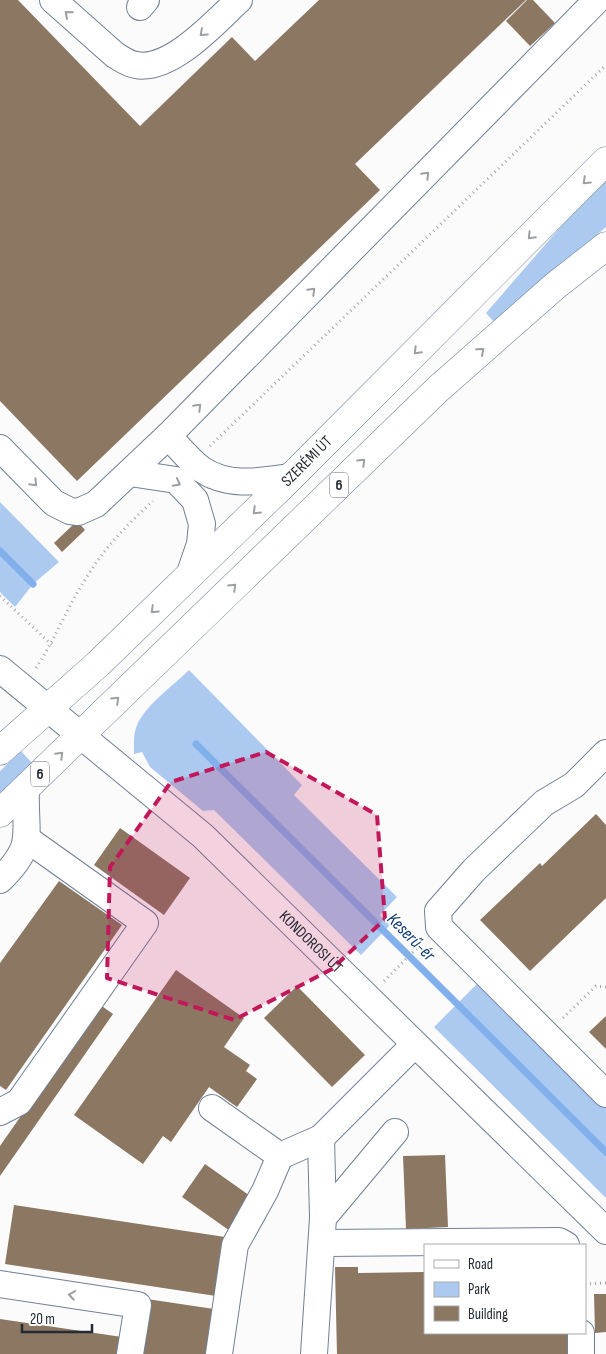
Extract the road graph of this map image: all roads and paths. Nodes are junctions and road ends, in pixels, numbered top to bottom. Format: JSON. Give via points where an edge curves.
{"nodes":[{"id":1,"x":53,"y":0,"type":"edge"},
{"id":2,"x":239,"y":0,"type":"edge"},
{"id":3,"x":597,"y":0,"type":"edge"},
{"id":4,"x":606,"y":65,"type":"edge"},
{"id":5,"x":606,"y":161,"type":"edge"},
{"id":6,"x":606,"y":246,"type":"edge"},
{"id":7,"x":168,"y":436,"type":"junction"},
{"id":8,"x":0,"y":448,"type":"edge"},
{"id":9,"x":185,"y":471,"type":"junction"},
{"id":10,"x":130,"y":473,"type":"junction"},
{"id":11,"x":291,"y":477,"type":"junction"},
{"id":12,"x":189,"y":576,"type":"junction"},
{"id":13,"x":0,"y":596,"type":"edge"},
{"id":14,"x":52,"y":645,"type":"junction"},
{"id":15,"x":0,"y":669,"type":"edge"},
{"id":16,"x":33,"y":672,"type":"dead end"},
{"id":17,"x":48,"y":708,"type":"junction"},
{"id":18,"x":81,"y":734,"type":"junction"},
{"id":19,"x":0,"y":751,"type":"edge"},
{"id":20,"x":606,"y":753,"type":"edge"},
{"id":21,"x":574,"y":786,"type":"junction"},
{"id":22,"x":26,"y":788,"type":"junction"},
{"id":23,"x":0,"y":813,"type":"edge"},
{"id":24,"x":28,"y":839,"type":"junction"},
{"id":25,"x":523,"y":848,"type":"dead end"},
{"id":26,"x":0,"y":880,"type":"edge"},
{"id":27,"x":439,"y":927,"type":"junction"},
{"id":28,"x":386,"y":979,"type":"dead end"},
{"id":29,"x":606,"y":987,"type":"edge"},
{"id":30,"x":546,"y":1034,"type":"junction"},
{"id":31,"x":414,"y":1045,"type":"junction"},
{"id":32,"x":606,"y":1094,"type":"edge"},
{"id":33,"x":212,"y":1108,"type":"dead end"},
{"id":34,"x":0,"y":1112,"type":"edge"},
{"id":35,"x":395,"y":1132,"type":"dead end"},
{"id":36,"x":321,"y":1138,"type":"junction"},
{"id":37,"x":280,"y":1156,"type":"junction"},
{"id":38,"x":322,"y":1230,"type":"junction"},
{"id":39,"x":606,"y":1231,"type":"edge"},
{"id":40,"x":564,"y":1244,"type":"edge"},
{"id":41,"x":606,"y":1283,"type":"edge"},
{"id":42,"x":0,"y":1284,"type":"edge"},
{"id":43,"x":586,"y":1284,"type":"edge"},
{"id":44,"x":581,"y":1334,"type":"edge"},
{"id":45,"x":130,"y":1354,"type":"edge"},
{"id":46,"x":219,"y":1354,"type":"edge"},
{"id":47,"x":314,"y":1354,"type":"edge"},
{"id":48,"x":581,"y":1354,"type":"edge"}],
"edges":[{"from":2,"to":1,"type":"street","one_way":true,"via":[[183,49],[144,66],[126,62],[115,55]]},
{"from":7,"to":3,"type":"street","one_way":true},
{"from":4,"to":9,"type":"path"},
{"from":5,"to":11,"type":"main road","name":"SZERÉMI ÚT","one_way":true},
{"from":18,"to":6,"type":"main road","number":"6","one_way":true,"via":[[438,389],[555,286]]},
{"from":7,"to":9,"type":"street"},
{"from":7,"to":10,"type":"street"},
{"from":8,"to":10,"type":"street","one_way":true,"via":[[54,503],[70,511],[86,510],[96,504]]},
{"from":9,"to":10,"type":"street"},
{"from":9,"to":11,"type":"street","via":[[202,470],[224,479],[247,483]]},
{"from":9,"to":12,"type":"street","one_way":true,"via":[[202,524],[200,544]]},
{"from":9,"to":14,"type":"path","via":[[118,534],[87,576]]},
{"from":11,"to":12,"type":"main road","name":"SZERÉMI ÚT","one_way":true},
{"from":12,"to":17,"type":"main road","name":"SZERÉMI ÚT","one_way":true},
{"from":13,"to":14,"type":"path"},
{"from":14,"to":16,"type":"path"},
{"from":15,"to":17,"type":"street","name":"KONDOROSI ÚT"},
{"from":17,"to":18,"type":"street","name":"KONDOROSI ÚT"},
{"from":17,"to":19,"type":"main road","name":"SZERÉMI ÚT"},
{"from":22,"to":18,"type":"main road","number":"6","one_way":true},
{"from":18,"to":31,"type":"street","name":"KONDOROSI ÚT","via":[[203,836]]},
{"from":20,"to":21,"type":"street"},
{"from":21,"to":25,"type":"street","via":[[557,815]]},
{"from":21,"to":27,"type":"street","via":[[544,803],[474,870],[438,910]]},
{"from":22,"to":23,"type":"main road","number":"6"},
{"from":22,"to":24,"type":"street"},
{"from":24,"to":26,"type":"street","via":[[22,856]]},
{"from":24,"to":34,"type":"street","via":[[145,923],[19,1102]]},
{"from":27,"to":28,"type":"path"},
{"from":27,"to":30,"type":"street"},
{"from":29,"to":30,"type":"path","via":[[596,986]]},
{"from":30,"to":32,"type":"street"},
{"from":31,"to":36,"type":"street"},
{"from":31,"to":39,"type":"street","name":"KONDOROSI ÚT"},
{"from":33,"to":37,"type":"street"},
{"from":35,"to":38,"type":"street"},
{"from":36,"to":37,"type":"street"},
{"from":36,"to":38,"type":"street"},
{"from":37,"to":46,"type":"street","via":[[235,1245]]},
{"from":38,"to":40,"type":"street","via":[[558,1241]]},
{"from":38,"to":47,"type":"street"},
{"from":41,"to":43,"type":"path"},
{"from":45,"to":42,"type":"street","one_way":true,"via":[[138,1305]]},
{"from":44,"to":48,"type":"street"}]}
